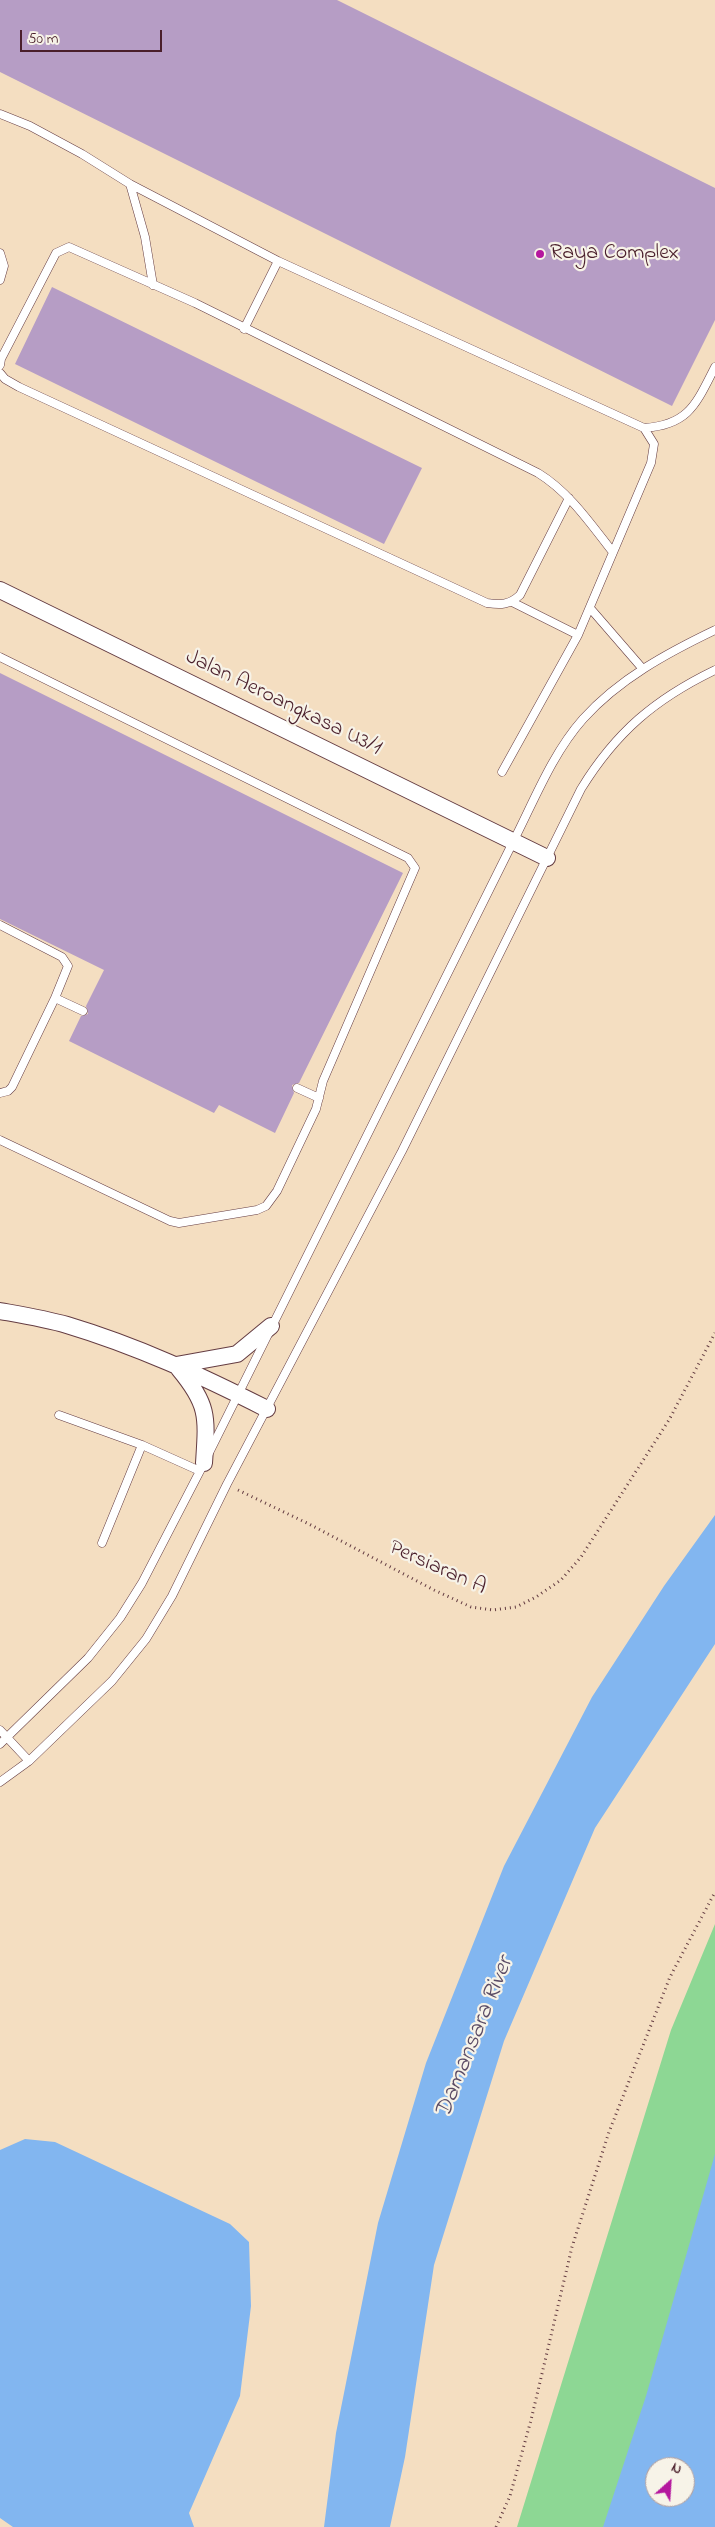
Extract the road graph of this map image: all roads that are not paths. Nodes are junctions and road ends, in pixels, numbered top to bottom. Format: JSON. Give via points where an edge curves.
{"nodes":[{"id":1,"x":0,"y":114,"type":"edge"},
{"id":2,"x":130,"y":184,"type":"junction"},
{"id":3,"x":0,"y":253,"type":"edge"},
{"id":4,"x":278,"y":261,"type":"junction"},
{"id":5,"x":0,"y":280,"type":"edge"},
{"id":6,"x":153,"y":285,"type":"junction"},
{"id":7,"x":244,"y":329,"type":"junction"},
{"id":8,"x":0,"y":365,"type":"edge"},
{"id":9,"x":715,"y":367,"type":"edge"},
{"id":10,"x":0,"y":373,"type":"edge"},
{"id":11,"x":644,"y":428,"type":"junction"},
{"id":12,"x":569,"y":498,"type":"junction"},
{"id":13,"x":612,"y":551,"type":"junction"},
{"id":14,"x":0,"y":590,"type":"edge"},
{"id":15,"x":512,"y":602,"type":"junction"},
{"id":16,"x":590,"y":608,"type":"junction"},
{"id":17,"x":715,"y":630,"type":"edge"},
{"id":18,"x":578,"y":635,"type":"junction"},
{"id":19,"x":0,"y":657,"type":"edge"},
{"id":20,"x":642,"y":668,"type":"junction"},
{"id":21,"x":715,"y":670,"type":"edge"},
{"id":22,"x":502,"y":772,"type":"dead end"},
{"id":23,"x":513,"y":842,"type":"junction"},
{"id":24,"x":547,"y":858,"type":"junction"},
{"id":25,"x":0,"y":925,"type":"edge"},
{"id":26,"x":55,"y":998,"type":"junction"},
{"id":27,"x":84,"y":1011,"type":"dead end"},
{"id":28,"x":297,"y":1088,"type":"dead end"},
{"id":29,"x":0,"y":1093,"type":"edge"},
{"id":30,"x":319,"y":1098,"type":"junction"},
{"id":31,"x":0,"y":1140,"type":"edge"},
{"id":32,"x":0,"y":1311,"type":"edge"},
{"id":33,"x":271,"y":1326,"type":"junction"},
{"id":34,"x":176,"y":1365,"type":"junction"},
{"id":35,"x":238,"y":1394,"type":"junction"},
{"id":36,"x":267,"y":1409,"type":"junction"},
{"id":37,"x":59,"y":1415,"type":"dead end"},
{"id":38,"x":142,"y":1445,"type":"junction"},
{"id":39,"x":202,"y":1467,"type":"junction"},
{"id":40,"x":102,"y":1543,"type":"dead end"},
{"id":41,"x":0,"y":1730,"type":"edge"},
{"id":42,"x":7,"y":1738,"type":"junction"},
{"id":43,"x":0,"y":1744,"type":"edge"},
{"id":44,"x":29,"y":1761,"type":"junction"},
{"id":45,"x":0,"y":1782,"type":"edge"}],
"edges":[{"from":1,"to":2,"type":"lane","via":[[82,154]]},
{"from":2,"to":4,"type":"lane"},
{"from":2,"to":6,"type":"lane","via":[[145,237]]},
{"from":3,"to":5,"type":"lane","via":[[4,260]]},
{"from":4,"to":7,"type":"lane"},
{"from":4,"to":11,"type":"lane"},
{"from":6,"to":7,"type":"lane"},
{"from":6,"to":8,"type":"lane","via":[[69,247],[56,253]]},
{"from":7,"to":12,"type":"lane","via":[[538,473]]},
{"from":9,"to":11,"type":"lane","via":[[695,406],[679,420],[662,427]]},
{"from":10,"to":15,"type":"lane","via":[[19,387],[487,603],[502,605]]},
{"from":11,"to":13,"type":"lane","via":[[654,444],[651,463]]},
{"from":12,"to":13,"type":"lane"},
{"from":12,"to":15,"type":"lane","via":[[527,585]]},
{"from":13,"to":16,"type":"lane"},
{"from":14,"to":23,"type":"street","name":"Jalan Aeroangkasa U3/1"},
{"from":15,"to":18,"type":"lane"},
{"from":16,"to":18,"type":"lane"},
{"from":16,"to":20,"type":"lane"},
{"from":17,"to":20,"type":"lane"},
{"from":18,"to":22,"type":"lane"},
{"from":19,"to":30,"type":"lane","via":[[413,862],[414,873],[323,1081]]},
{"from":20,"to":23,"type":"lane","via":[[582,720],[553,766]]},
{"from":21,"to":24,"type":"lane","via":[[642,715],[610,747],[581,789]]},
{"from":23,"to":24,"type":"street","name":"Jalan Aeroangkasa U3/1"},
{"from":23,"to":33,"type":"lane"},
{"from":24,"to":36,"type":"lane","via":[[402,1151]]},
{"from":25,"to":26,"type":"lane","via":[[66,960],[67,971]]},
{"from":26,"to":27,"type":"lane"},
{"from":26,"to":29,"type":"lane","via":[[12,1087]]},
{"from":28,"to":30,"type":"lane"},
{"from":30,"to":31,"type":"lane","via":[[277,1191],[266,1206],[179,1223],[161,1218]]},
{"from":32,"to":34,"type":"street","via":[[65,1324]]},
{"from":33,"to":34,"type":"street","via":[[237,1354]]},
{"from":33,"to":35,"type":"lane"},
{"from":34,"to":35,"type":"street"},
{"from":34,"to":39,"type":"street","via":[[196,1390],[207,1420]]},
{"from":35,"to":36,"type":"street"},
{"from":35,"to":39,"type":"lane"},
{"from":36,"to":44,"type":"lane","via":[[172,1596],[146,1639],[112,1682]]},
{"from":37,"to":38,"type":"lane"},
{"from":38,"to":39,"type":"lane"},
{"from":38,"to":40,"type":"lane"},
{"from":39,"to":42,"type":"lane","via":[[159,1552],[120,1618],[88,1658]]},
{"from":41,"to":42,"type":"lane"},
{"from":42,"to":43,"type":"lane"},
{"from":42,"to":44,"type":"lane"},
{"from":44,"to":45,"type":"lane"}]}
